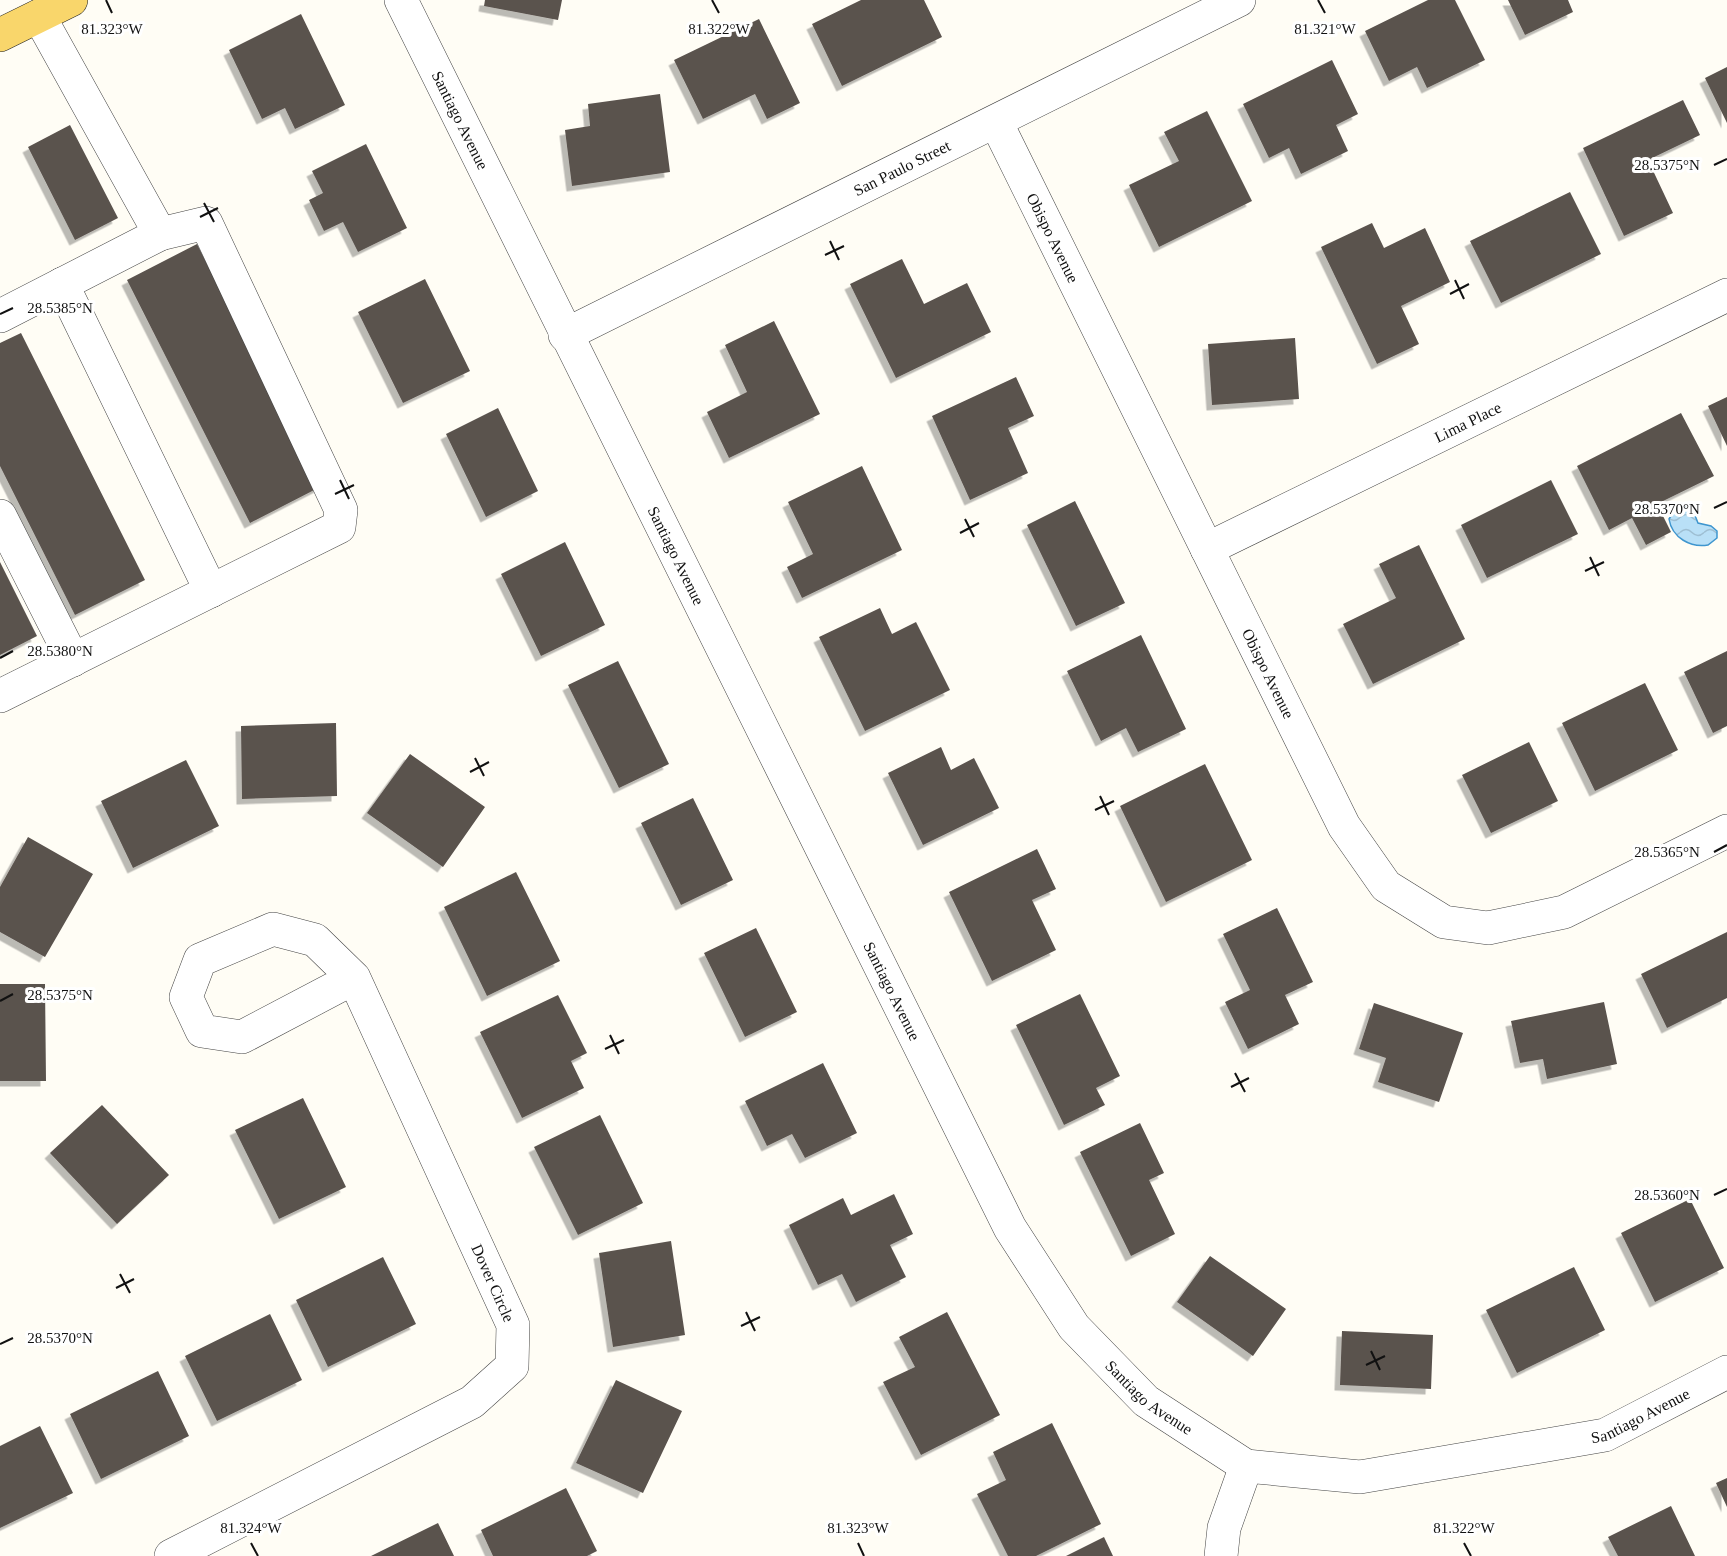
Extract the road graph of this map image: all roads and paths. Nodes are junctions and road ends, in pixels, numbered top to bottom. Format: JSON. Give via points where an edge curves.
{"nodes":[{"id":1,"x":71,"y":0,"type":"edge"},
{"id":2,"x":401,"y":0,"type":"edge"},
{"id":3,"x":1239,"y":0,"type":"edge"},
{"id":4,"x":39,"y":16,"type":"junction"},
{"id":5,"x":0,"y":35,"type":"edge"},
{"id":6,"x":996,"y":122,"type":"junction"},
{"id":7,"x":160,"y":234,"type":"junction"},
{"id":8,"x":62,"y":284,"type":"junction"},
{"id":9,"x":1727,"y":295,"type":"edge"},
{"id":10,"x":0,"y":316,"type":"edge"},
{"id":11,"x":566,"y":335,"type":"junction"},
{"id":12,"x":0,"y":516,"type":"edge"},
{"id":13,"x":1206,"y":549,"type":"junction"},
{"id":14,"x":211,"y":591,"type":"junction"},
{"id":15,"x":73,"y":660,"type":"junction"},
{"id":16,"x":0,"y":696,"type":"edge"},
{"id":17,"x":1727,"y":831,"type":"edge"},
{"id":18,"x":354,"y":978,"type":"junction"},
{"id":19,"x":1727,"y":1372,"type":"edge"},
{"id":20,"x":1246,"y":1466,"type":"junction"},
{"id":21,"x":171,"y":1556,"type":"edge"},
{"id":22,"x":1221,"y":1556,"type":"edge"}],
"edges":[{"from":1,"to":4,"type":"main road"},
{"from":2,"to":11,"type":"street","name":"Santiago Avenue"},
{"from":3,"to":6,"type":"street","name":"San Paulo Street"},
{"from":4,"to":5,"type":"main road"},
{"from":4,"to":7,"type":"street"},
{"from":6,"to":11,"type":"street","name":"San Paulo Street"},
{"from":6,"to":13,"type":"street","name":"Obispo Avenue"},
{"from":7,"to":8,"type":"street"},
{"from":7,"to":14,"type":"street","via":[[206,223],[341,510],[339,527]]},
{"from":8,"to":10,"type":"street"},
{"from":8,"to":14,"type":"street"},
{"from":9,"to":13,"type":"street","name":"Lima Place"},
{"from":11,"to":20,"type":"street","name":"Santiago Avenue","via":[[1010,1228],[1074,1327],[1146,1401]]},
{"from":12,"to":15,"type":"street"},
{"from":13,"to":17,"type":"street","name":"Obispo Avenue","via":[[1344,826],[1386,886],[1444,922],[1488,928],[1564,912]]},
{"from":14,"to":15,"type":"street"},
{"from":15,"to":16,"type":"street"},
{"from":18,"to":18,"type":"street","name":"Dover Circle","via":[[315,940],[273,929],[200,960],[186,997],[202,1030],[242,1037]]},
{"from":18,"to":21,"type":"street","name":"Dover Circle","via":[[513,1325],[512,1366],[472,1402]]},
{"from":19,"to":20,"type":"street","name":"Santiago Avenue","via":[[1605,1435],[1360,1477]]},
{"from":20,"to":22,"type":"street","via":[[1224,1528]]}]}
